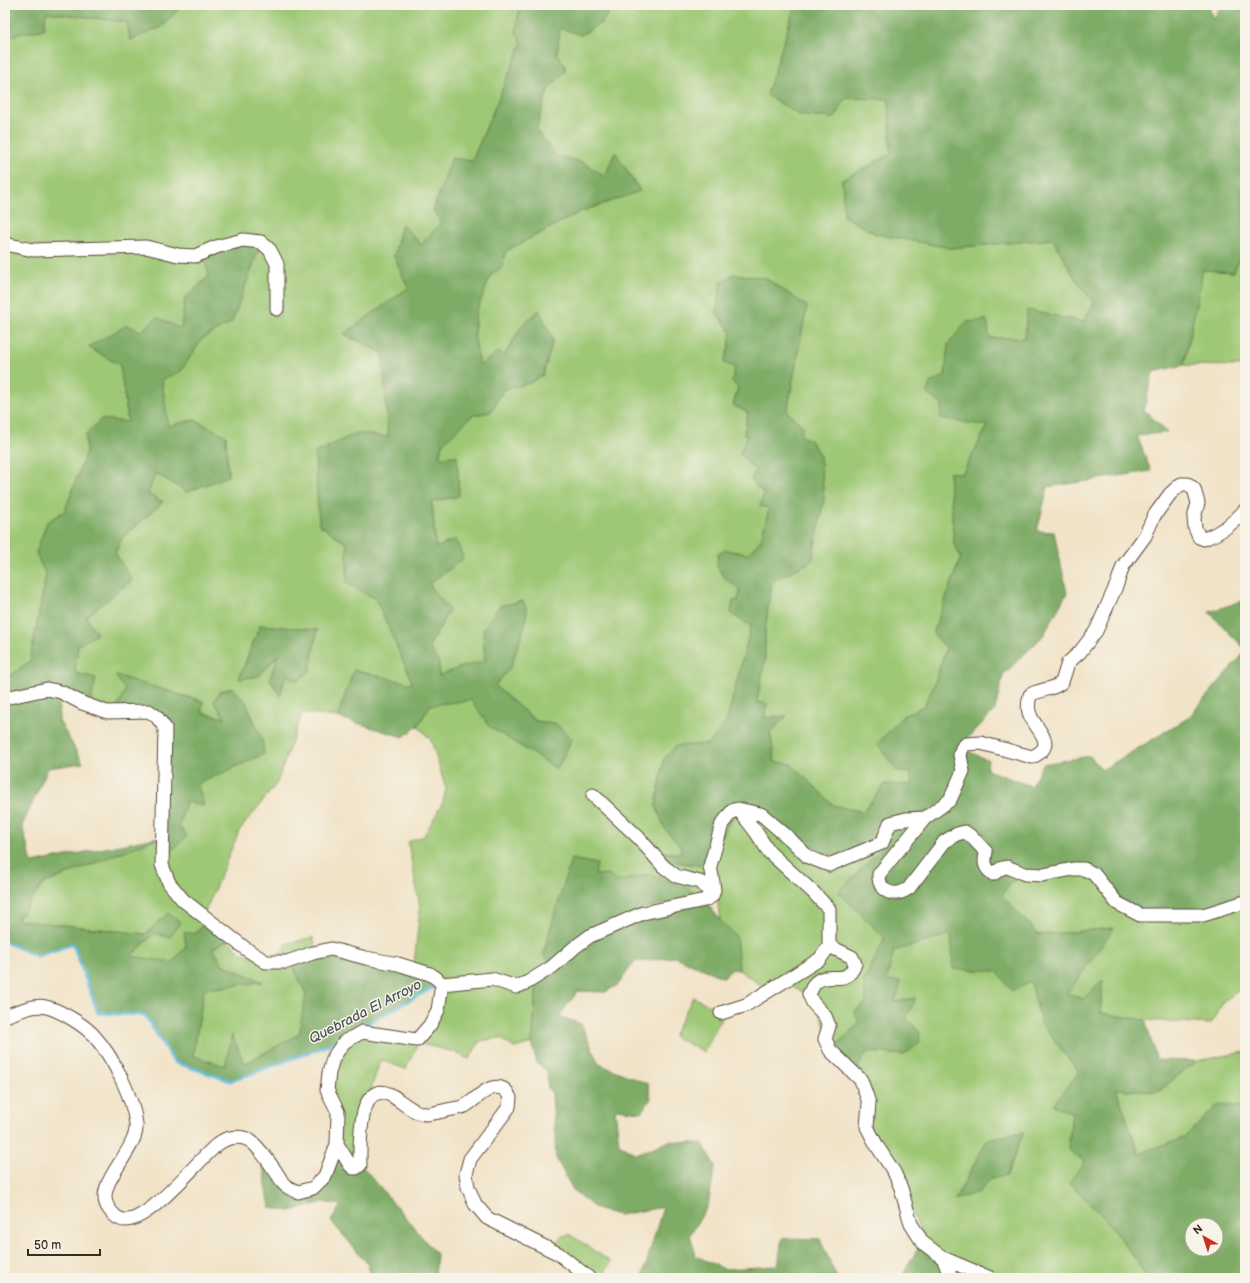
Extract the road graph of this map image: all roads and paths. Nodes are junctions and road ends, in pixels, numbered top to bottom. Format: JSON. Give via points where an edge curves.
{"nodes":[{"id":1,"x":5,"y":244,"type":"edge"},
{"id":2,"x":277,"y":309,"type":"dead end"},
{"id":3,"x":1245,"y":510,"type":"edge"},
{"id":4,"x":5,"y":698,"type":"edge"},
{"id":5,"x":593,"y":795,"type":"dead end"},
{"id":6,"x":738,"y":809,"type":"junction"},
{"id":7,"x":925,"y":818,"type":"junction"},
{"id":8,"x":712,"y":896,"type":"junction"},
{"id":9,"x":1245,"y":902,"type":"edge"},
{"id":10,"x":829,"y":946,"type":"junction"},
{"id":11,"x":442,"y":984,"type":"junction"},
{"id":12,"x":721,"y":1013,"type":"dead end"},
{"id":13,"x":5,"y":1016,"type":"edge"},
{"id":14,"x":337,"y":1144,"type":"junction"},
{"id":15,"x":943,"y":1258,"type":"junction"},
{"id":16,"x":589,"y":1278,"type":"edge"},
{"id":17,"x":951,"y":1278,"type":"edge"},
{"id":18,"x":990,"y":1278,"type":"edge"}],
"edges":[{"from":1,"to":2,"type":"street","via":[[33,250],[146,247],[178,255],[195,256],[243,240],[261,242],[270,250],[277,264]]},
{"from":3,"to":7,"type":"street","via":[[1215,535],[1204,539],[1199,537],[1195,528],[1194,518],[1198,502],[1194,489],[1188,484],[1182,484],[1170,494],[1154,516],[1145,536],[1123,566],[1096,631],[1068,663],[1062,682],[1030,695],[1030,716],[1045,739],[1044,747],[1039,754],[1032,757],[981,743],[966,744],[960,756],[963,771],[950,800]]},
{"from":4,"to":11,"type":"street","via":[[47,689],[61,692],[107,712],[150,711],[157,717],[165,728],[162,865],[169,883],[183,900],[246,949],[266,962],[287,962],[331,950],[398,964],[430,974]]},
{"from":5,"to":8,"type":"street","via":[[638,837],[663,866],[676,876],[700,882]]},
{"from":6,"to":7,"type":"street","via":[[761,814],[808,857],[829,865],[882,843],[890,823]]},
{"from":6,"to":8,"type":"street","via":[[733,810],[722,824],[718,836],[710,866],[714,890]]},
{"from":6,"to":10,"type":"street","via":[[769,852],[829,908]]},
{"from":7,"to":9,"type":"street","via":[[879,874],[879,880],[888,892],[903,892],[909,888],[946,842],[965,832],[986,852],[984,862],[988,871],[993,874],[1007,867],[1025,874],[1043,875],[1084,869],[1094,874],[1118,903],[1140,915],[1203,915]]},
{"from":8,"to":11,"type":"street","via":[[705,900],[643,913],[590,936],[552,967],[516,987],[492,979]]},
{"from":10,"to":12,"type":"street","via":[[820,959],[746,1005]]},
{"from":10,"to":15,"type":"street","via":[[852,957],[855,964],[853,971],[846,977],[824,978],[815,983],[809,994],[829,1026],[825,1039],[830,1050],[861,1080],[868,1103],[867,1128],[894,1172],[911,1224],[923,1243]]},
{"from":11,"to":14,"type":"street","via":[[438,1010],[430,1025],[417,1040],[362,1032],[344,1042],[333,1058],[328,1090],[338,1112]]},
{"from":13,"to":14,"type":"street","via":[[34,1007],[45,1007],[59,1012],[94,1036],[110,1057],[130,1101],[136,1126],[134,1138],[107,1185],[105,1195],[106,1204],[112,1214],[121,1220],[132,1220],[142,1215],[174,1190],[218,1143],[229,1138],[249,1140],[264,1155],[285,1185],[298,1192],[313,1188],[325,1176]]},
{"from":14,"to":16,"type":"street","via":[[350,1166],[356,1168],[360,1165],[360,1137],[364,1111],[372,1095],[380,1092],[425,1114],[464,1107],[488,1089],[497,1087],[505,1090],[510,1098],[509,1107],[470,1159],[466,1174],[468,1188],[475,1204],[487,1218],[558,1254]]},
{"from":15,"to":17,"type":"street"},
{"from":15,"to":18,"type":"street"}]}
